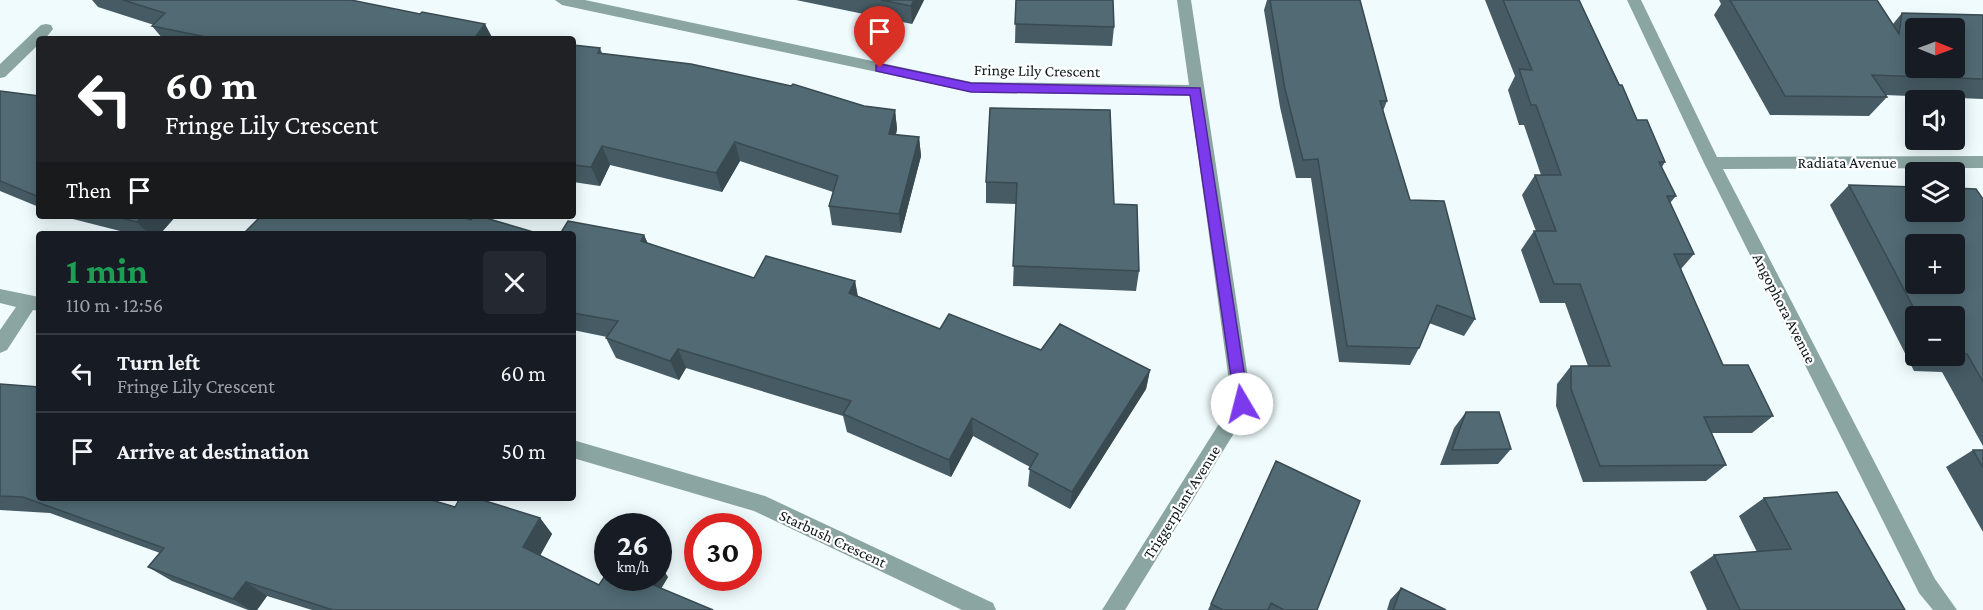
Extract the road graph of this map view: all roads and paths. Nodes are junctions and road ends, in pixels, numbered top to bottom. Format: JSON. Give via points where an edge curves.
{"nodes":[{"id":1,"x":562,"y":0,"type":"edge"},
{"id":2,"x":1184,"y":0,"type":"edge"},
{"id":3,"x":1634,"y":0,"type":"edge"},
{"id":4,"x":46,"y":29,"type":"dead end"},
{"id":5,"x":39,"y":36,"type":"edge"},
{"id":6,"x":36,"y":39,"type":"edge"},
{"id":7,"x":0,"y":73,"type":"edge"},
{"id":8,"x":1196,"y":91,"type":"junction"},
{"id":9,"x":1983,"y":162,"type":"edge"},
{"id":10,"x":1712,"y":163,"type":"junction"},
{"id":11,"x":0,"y":296,"type":"edge"},
{"id":12,"x":34,"y":302,"type":"edge"},
{"id":13,"x":0,"y":345,"type":"edge"},
{"id":14,"x":576,"y":450,"type":"edge"},
{"id":15,"x":985,"y":610,"type":"edge"},
{"id":16,"x":1113,"y":610,"type":"edge"},
{"id":17,"x":1946,"y":610,"type":"edge"}],
"edges":[{"from":1,"to":8,"type":"street","name":"Fringe Lily Crescent","via":[[971,87]]},
{"from":2,"to":8,"type":"street","name":"Triggerplant Avenue"},
{"from":3,"to":10,"type":"street","name":"Angophora Avenue"},
{"from":4,"to":5,"type":"street"},
{"from":6,"to":7,"type":"street"},
{"from":8,"to":16,"type":"street","name":"Triggerplant Avenue","via":[[1242,404]]},
{"from":9,"to":10,"type":"street","name":"Radiata Avenue"},
{"from":10,"to":17,"type":"street","name":"Angophora Avenue","via":[[1927,586]]},
{"from":11,"to":12,"type":"street"},
{"from":12,"to":13,"type":"street"},
{"from":14,"to":15,"type":"street","name":"Starbush Crescent","via":[[758,503]]}]}
